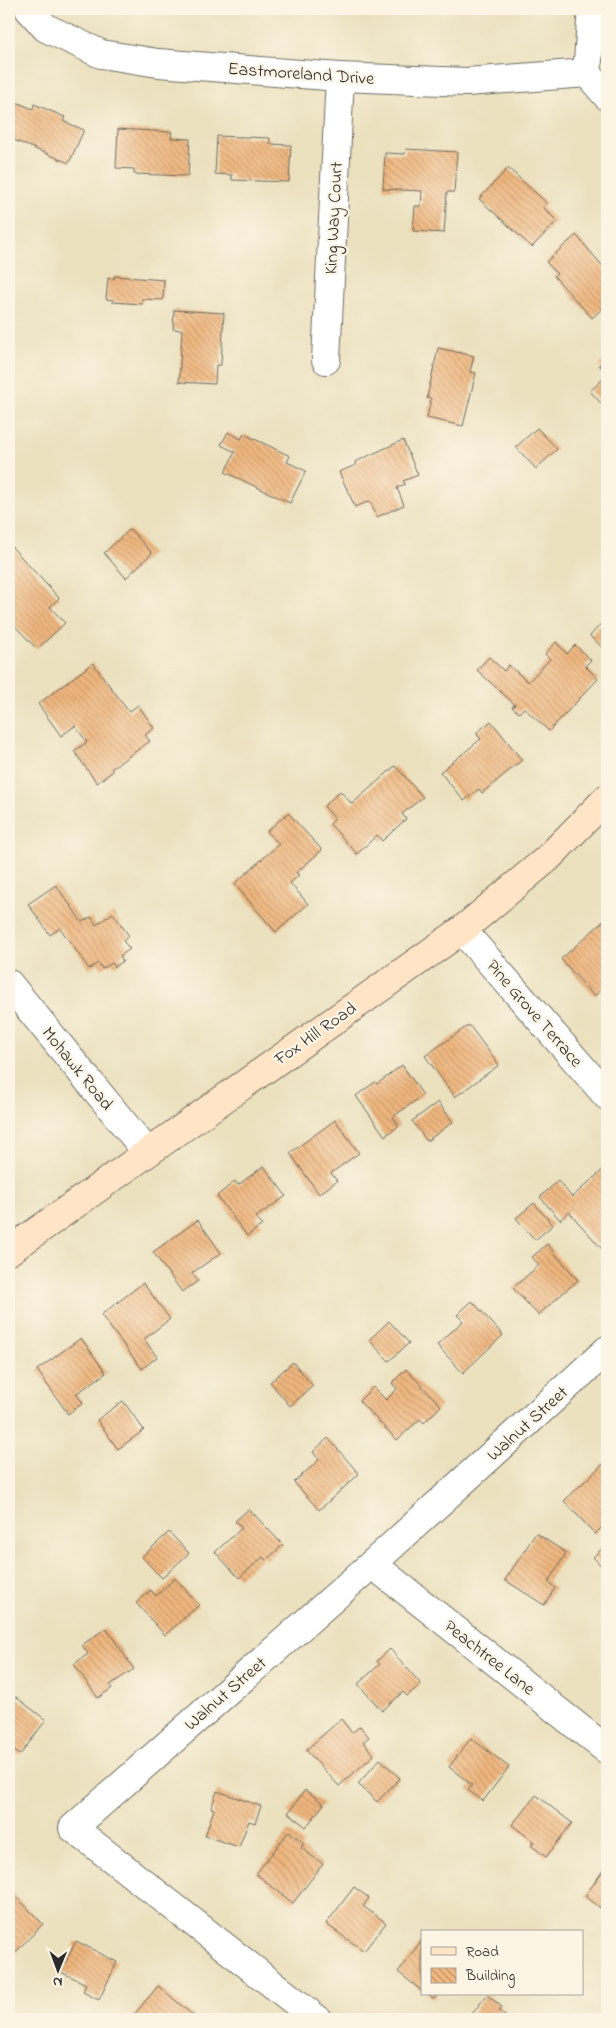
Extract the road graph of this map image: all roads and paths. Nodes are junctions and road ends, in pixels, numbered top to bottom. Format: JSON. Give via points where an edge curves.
{"nodes":[{"id":1,"x":29,"y":9,"type":"edge"},
{"id":2,"x":592,"y":9,"type":"edge"},
{"id":3,"x":587,"y":73,"type":"junction"},
{"id":4,"x":340,"y":77,"type":"junction"},
{"id":5,"x":607,"y":96,"type":"edge"},
{"id":6,"x":326,"y":360,"type":"dead end"},
{"id":7,"x":607,"y":798,"type":"edge"},
{"id":8,"x":462,"y":930,"type":"junction"},
{"id":9,"x":9,"y":984,"type":"edge"},
{"id":10,"x":607,"y":1096,"type":"edge"},
{"id":11,"x":147,"y":1152,"type":"junction"},
{"id":12,"x":9,"y":1251,"type":"edge"},
{"id":13,"x":607,"y":1350,"type":"edge"},
{"id":14,"x":372,"y":1564,"type":"junction"},
{"id":15,"x":607,"y":1750,"type":"edge"},
{"id":16,"x":317,"y":2019,"type":"edge"}],
"edges":[{"from":1,"to":4,"type":"street","name":"Eastmoreland Drive","via":[[46,28],[101,54],[158,63]]},
{"from":2,"to":3,"type":"street"},
{"from":3,"to":4,"type":"street","name":"Eastmoreland Drive","via":[[467,82]]},
{"from":3,"to":5,"type":"street"},
{"from":4,"to":6,"type":"street","name":"King Way Court"},
{"from":7,"to":8,"type":"main road","name":"Fox Hill Road","via":[[548,858]]},
{"from":8,"to":10,"type":"street","name":"Pine Grove Terrace"},
{"from":8,"to":11,"type":"main road","name":"Fox Hill Road"},
{"from":9,"to":11,"type":"street","name":"Mohawk Road"},
{"from":11,"to":12,"type":"main road","name":"Fox Hill Road"},
{"from":13,"to":14,"type":"street","name":"Walnut Street"},
{"from":14,"to":15,"type":"street","name":"Peachtree Lane"},
{"from":14,"to":16,"type":"street","name":"Walnut Street","via":[[73,1828]]}]}
